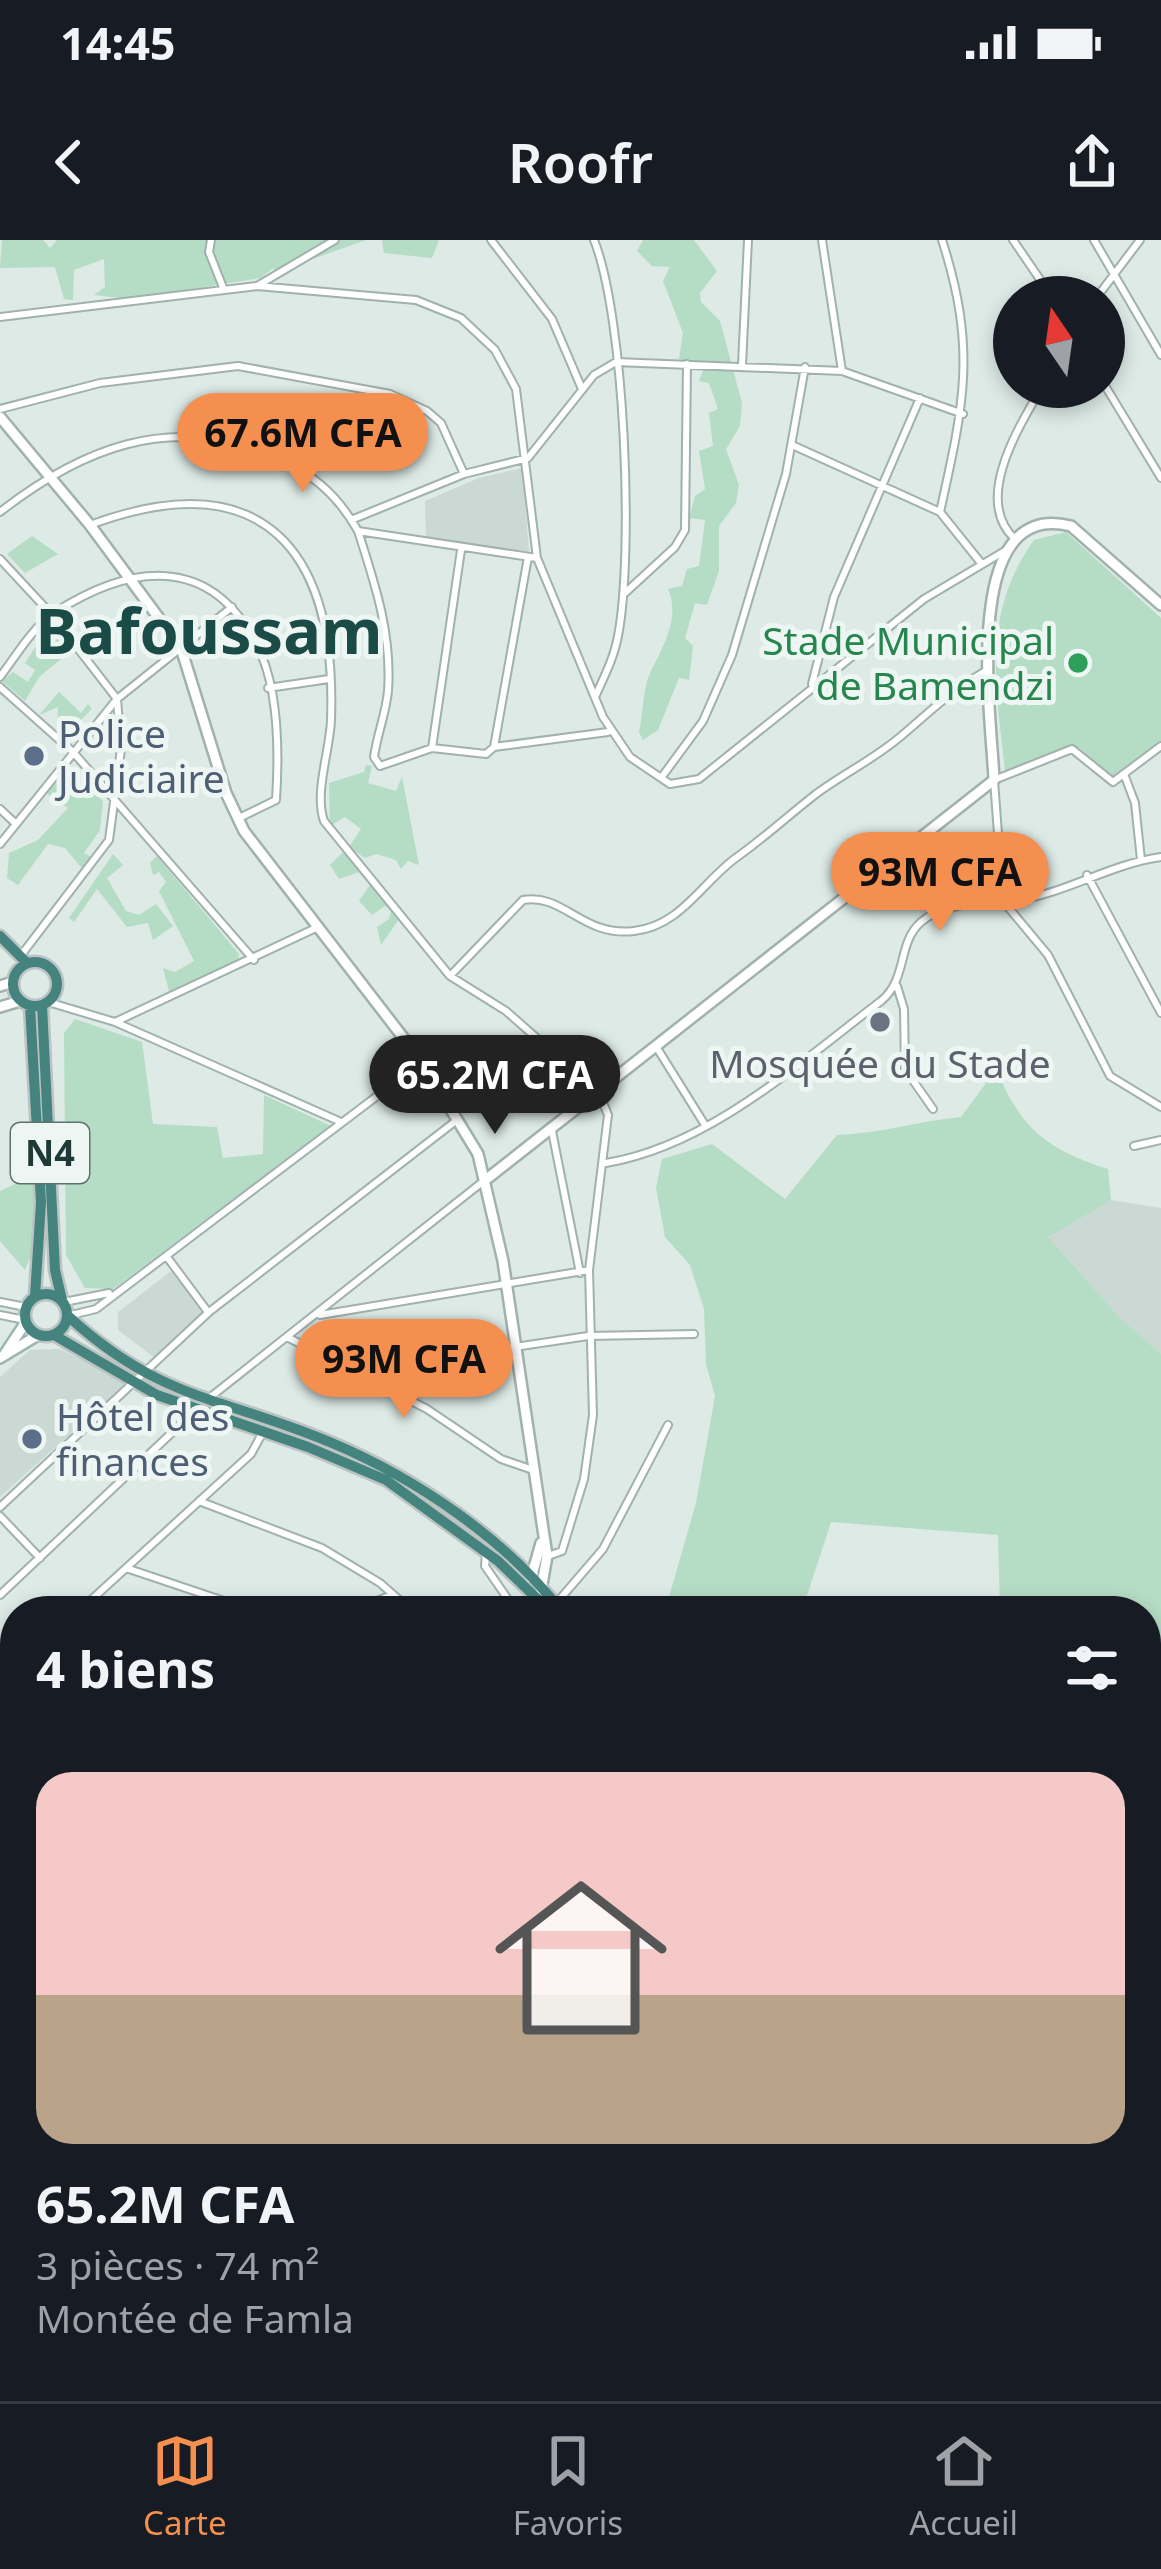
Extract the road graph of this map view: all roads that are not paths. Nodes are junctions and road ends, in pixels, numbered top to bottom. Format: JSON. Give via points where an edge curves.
{"nodes":[{"id":1,"x":211,"y":240,"type":"edge"},
{"id":2,"x":335,"y":240,"type":"edge"},
{"id":3,"x":490,"y":240,"type":"edge"},
{"id":4,"x":594,"y":240,"type":"edge"},
{"id":5,"x":748,"y":240,"type":"edge"},
{"id":6,"x":822,"y":240,"type":"edge"},
{"id":7,"x":942,"y":240,"type":"edge"},
{"id":8,"x":1013,"y":240,"type":"edge"},
{"id":9,"x":1094,"y":240,"type":"edge"},
{"id":10,"x":1140,"y":240,"type":"edge"},
{"id":11,"x":1111,"y":275,"type":"junction"},
{"id":12,"x":1038,"y":276,"type":"edge"},
{"id":13,"x":257,"y":286,"type":"junction"},
{"id":14,"x":224,"y":290,"type":"junction"},
{"id":15,"x":0,"y":317,"type":"edge"},
{"id":16,"x":1161,"y":355,"type":"edge"},
{"id":17,"x":616,"y":362,"type":"junction"},
{"id":18,"x":687,"y":364,"type":"junction"},
{"id":19,"x":742,"y":364,"type":"junction"},
{"id":20,"x":805,"y":367,"type":"junction"},
{"id":21,"x":842,"y":371,"type":"junction"},
{"id":22,"x":582,"y":388,"type":"junction"},
{"id":23,"x":920,"y":398,"type":"junction"},
{"id":24,"x":1032,"y":408,"type":"edge"},
{"id":25,"x":1119,"y":408,"type":"edge"},
{"id":26,"x":0,"y":413,"type":"edge"},
{"id":27,"x":963,"y":413,"type":"junction"},
{"id":28,"x":792,"y":446,"type":"junction"},
{"id":29,"x":528,"y":458,"type":"junction"},
{"id":30,"x":464,"y":474,"type":"junction"},
{"id":31,"x":48,"y":475,"type":"junction"},
{"id":32,"x":1161,"y":478,"type":"edge"},
{"id":33,"x":883,"y":482,"type":"junction"},
{"id":34,"x":0,"y":512,"type":"edge"},
{"id":35,"x":940,"y":512,"type":"junction"},
{"id":36,"x":352,"y":520,"type":"junction"},
{"id":37,"x":90,"y":525,"type":"junction"},
{"id":38,"x":358,"y":531,"type":"junction"},
{"id":39,"x":1012,"y":544,"type":"junction"},
{"id":40,"x":460,"y":550,"type":"junction"},
{"id":41,"x":532,"y":558,"type":"junction"},
{"id":42,"x":0,"y":560,"type":"edge"},
{"id":43,"x":982,"y":563,"type":"junction"},
{"id":44,"x":130,"y":576,"type":"junction"},
{"id":45,"x":625,"y":593,"type":"junction"},
{"id":46,"x":1161,"y":605,"type":"edge"},
{"id":47,"x":232,"y":608,"type":"junction"},
{"id":48,"x":52,"y":615,"type":"junction"},
{"id":49,"x":182,"y":648,"type":"junction"},
{"id":50,"x":987,"y":669,"type":"junction"},
{"id":51,"x":0,"y":677,"type":"edge"},
{"id":52,"x":329,"y":679,"type":"junction"},
{"id":53,"x":0,"y":688,"type":"edge"},
{"id":54,"x":268,"y":688,"type":"junction"},
{"id":55,"x":811,"y":688,"type":"junction"},
{"id":56,"x":595,"y":697,"type":"junction"},
{"id":57,"x":117,"y":698,"type":"junction"},
{"id":58,"x":610,"y":732,"type":"junction"},
{"id":59,"x":1161,"y":746,"type":"edge"},
{"id":60,"x":494,"y":747,"type":"junction"},
{"id":61,"x":432,"y":748,"type":"junction"},
{"id":62,"x":73,"y":752,"type":"junction"},
{"id":63,"x":1124,"y":774,"type":"junction"},
{"id":64,"x":661,"y":779,"type":"junction"},
{"id":65,"x":994,"y":779,"type":"junction"},
{"id":66,"x":116,"y":804,"type":"junction"},
{"id":67,"x":0,"y":809,"type":"edge"},
{"id":68,"x":237,"y":819,"type":"junction"},
{"id":69,"x":16,"y":823,"type":"junction"},
{"id":70,"x":0,"y":844,"type":"edge"},
{"id":71,"x":1161,"y":857,"type":"edge"},
{"id":72,"x":1142,"y":860,"type":"junction"},
{"id":73,"x":1087,"y":875,"type":"junction"},
{"id":74,"x":1004,"y":901,"type":"junction"},
{"id":75,"x":318,"y":928,"type":"junction"},
{"id":76,"x":0,"y":936,"type":"edge"},
{"id":77,"x":0,"y":946,"type":"edge"},
{"id":78,"x":254,"y":961,"type":"junction"},
{"id":79,"x":22,"y":962,"type":"junction"},
{"id":80,"x":450,"y":976,"type":"junction"},
{"id":81,"x":6,"y":984,"type":"edge"},
{"id":82,"x":897,"y":986,"type":"junction"},
{"id":83,"x":35,"y":1003,"type":"junction"},
{"id":84,"x":0,"y":1007,"type":"edge"},
{"id":85,"x":1161,"y":1012,"type":"edge"},
{"id":86,"x":115,"y":1022,"type":"junction"},
{"id":87,"x":657,"y":1048,"type":"junction"},
{"id":88,"x":422,"y":1062,"type":"junction"},
{"id":89,"x":599,"y":1093,"type":"junction"},
{"id":90,"x":1161,"y":1107,"type":"edge"},
{"id":91,"x":933,"y":1109,"type":"dead end"},
{"id":92,"x":460,"y":1118,"type":"junction"},
{"id":93,"x":341,"y":1122,"type":"junction"},
{"id":94,"x":706,"y":1125,"type":"junction"},
{"id":95,"x":552,"y":1131,"type":"junction"},
{"id":96,"x":1161,"y":1140,"type":"edge"},
{"id":97,"x":1134,"y":1146,"type":"dead end"},
{"id":98,"x":606,"y":1163,"type":"junction"},
{"id":99,"x":488,"y":1178,"type":"junction"},
{"id":100,"x":167,"y":1257,"type":"junction"},
{"id":101,"x":584,"y":1271,"type":"junction"},
{"id":102,"x":507,"y":1288,"type":"junction"},
{"id":103,"x":113,"y":1293,"type":"junction"},
{"id":104,"x":0,"y":1302,"type":"edge"},
{"id":105,"x":65,"y":1308,"type":"junction"},
{"id":106,"x":28,"y":1311,"type":"junction"},
{"id":107,"x":208,"y":1312,"type":"junction"},
{"id":108,"x":0,"y":1315,"type":"edge"},
{"id":109,"x":317,"y":1315,"type":"junction"},
{"id":110,"x":694,"y":1334,"type":"dead end"},
{"id":111,"x":38,"y":1335,"type":"junction"},
{"id":112,"x":54,"y":1335,"type":"junction"},
{"id":113,"x":588,"y":1336,"type":"junction"},
{"id":114,"x":287,"y":1337,"type":"junction"},
{"id":115,"x":515,"y":1347,"type":"junction"},
{"id":116,"x":2,"y":1357,"type":"edge"},
{"id":117,"x":355,"y":1371,"type":"junction"},
{"id":118,"x":136,"y":1378,"type":"junction"},
{"id":119,"x":200,"y":1406,"type":"junction"},
{"id":120,"x":668,"y":1425,"type":"dead end"},
{"id":121,"x":265,"y":1427,"type":"junction"},
{"id":122,"x":533,"y":1470,"type":"junction"},
{"id":123,"x":199,"y":1501,"type":"junction"},
{"id":124,"x":0,"y":1511,"type":"edge"},
{"id":125,"x":490,"y":1548,"type":"junction"},
{"id":126,"x":543,"y":1555,"type":"junction"},
{"id":127,"x":40,"y":1558,"type":"junction"},
{"id":128,"x":126,"y":1568,"type":"junction"},
{"id":129,"x":529,"y":1581,"type":"junction"},
{"id":130,"x":540,"y":1592,"type":"junction"},
{"id":131,"x":0,"y":1594,"type":"edge"},
{"id":132,"x":392,"y":1595,"type":"edge"},
{"id":133,"x":95,"y":1596,"type":"edge"},
{"id":134,"x":209,"y":1596,"type":"edge"},
{"id":135,"x":505,"y":1596,"type":"edge"},
{"id":136,"x":543,"y":1596,"type":"edge"},
{"id":137,"x":564,"y":1596,"type":"edge"}],
"edges":[{"from":1,"to":14,"type":"street"},
{"from":2,"to":13,"type":"street"},
{"from":3,"to":22,"type":"street","via":[[552,319]]},
{"from":4,"to":17,"type":"street"},
{"from":5,"to":19,"type":"street"},
{"from":6,"to":21,"type":"street"},
{"from":7,"to":27,"type":"street","via":[[964,315]]},
{"from":8,"to":12,"type":"street"},
{"from":9,"to":11,"type":"street"},
{"from":10,"to":11,"type":"street"},
{"from":11,"to":16,"type":"street"},
{"from":13,"to":14,"type":"street"},
{"from":13,"to":29,"type":"street","via":[[416,300],[461,318],[508,370]]},
{"from":14,"to":15,"type":"street"},
{"from":17,"to":18,"type":"street"},
{"from":17,"to":22,"type":"street"},
{"from":17,"to":45,"type":"street"},
{"from":18,"to":19,"type":"street"},
{"from":18,"to":45,"type":"street","via":[[685,530]]},
{"from":19,"to":20,"type":"street"},
{"from":20,"to":21,"type":"street"},
{"from":20,"to":28,"type":"street"},
{"from":21,"to":23,"type":"street"},
{"from":22,"to":29,"type":"street"},
{"from":23,"to":27,"type":"street"},
{"from":23,"to":33,"type":"street"},
{"from":24,"to":39,"type":"street","via":[[1003,467],[1000,511]]},
{"from":25,"to":32,"type":"street"},
{"from":26,"to":30,"type":"street","via":[[100,383],[238,366],[357,387],[427,411]]},
{"from":26,"to":31,"type":"street"},
{"from":27,"to":35,"type":"street"},
{"from":28,"to":33,"type":"street"},
{"from":28,"to":64,"type":"street","via":[[725,672],[703,721]]},
{"from":29,"to":30,"type":"street"},
{"from":29,"to":41,"type":"street"},
{"from":30,"to":36,"type":"street"},
{"from":31,"to":34,"type":"street"},
{"from":31,"to":36,"type":"street","via":[[151,436],[209,436],[299,466]]},
{"from":31,"to":37,"type":"street"},
{"from":33,"to":35,"type":"street"},
{"from":33,"to":55,"type":"street","via":[[834,597]]},
{"from":35,"to":43,"type":"street"},
{"from":36,"to":38,"type":"street"},
{"from":37,"to":44,"type":"street"},
{"from":37,"to":52,"type":"street","via":[[179,502],[267,521],[296,556],[326,626]]},
{"from":38,"to":40,"type":"street"},
{"from":38,"to":61,"type":"street","via":[[382,604],[387,651],[388,695],[374,757],[380,766]]},
{"from":39,"to":43,"type":"street"},
{"from":39,"to":46,"type":"street","via":[[1040,527],[1071,526]]},
{"from":39,"to":50,"type":"street","via":[[990,608]]},
{"from":40,"to":41,"type":"street"},
{"from":40,"to":61,"type":"street"},
{"from":41,"to":56,"type":"street"},
{"from":41,"to":60,"type":"street"},
{"from":42,"to":48,"type":"street"},
{"from":43,"to":55,"type":"street"},
{"from":44,"to":47,"type":"street","via":[[175,576],[211,587]]},
{"from":44,"to":48,"type":"street"},
{"from":44,"to":49,"type":"street"},
{"from":45,"to":56,"type":"street","via":[[615,651]]},
{"from":47,"to":49,"type":"street"},
{"from":47,"to":54,"type":"street","via":[[259,648]]},
{"from":48,"to":51,"type":"street"},
{"from":48,"to":57,"type":"street"},
{"from":49,"to":57,"type":"street"},
{"from":49,"to":68,"type":"street"},
{"from":50,"to":65,"type":"street"},
{"from":50,"to":80,"type":"street","via":[[936,700],[671,916],[634,931],[605,930],[530,898]]},
{"from":52,"to":54,"type":"street"},
{"from":52,"to":80,"type":"street","via":[[324,821]]},
{"from":53,"to":62,"type":"street"},
{"from":54,"to":68,"type":"street","via":[[276,800]]},
{"from":55,"to":64,"type":"street","via":[[690,784]]},
{"from":56,"to":58,"type":"street"},
{"from":57,"to":62,"type":"street"},
{"from":57,"to":66,"type":"street"},
{"from":58,"to":60,"type":"street"},
{"from":58,"to":64,"type":"street"},
{"from":59,"to":63,"type":"street"},
{"from":60,"to":61,"type":"street","via":[[486,754]]},
{"from":62,"to":66,"type":"street"},
{"from":62,"to":69,"type":"street"},
{"from":63,"to":65,"type":"street","via":[[1111,782],[1068,749]]},
{"from":63,"to":72,"type":"street"},
{"from":65,"to":74,"type":"street"},
{"from":65,"to":87,"type":"street"},
{"from":66,"to":78,"type":"street"},
{"from":66,"to":79,"type":"street","via":[[109,840]]},
{"from":67,"to":69,"type":"street"},
{"from":68,"to":75,"type":"street"},
{"from":69,"to":70,"type":"street"},
{"from":71,"to":72,"type":"street"},
{"from":72,"to":73,"type":"street"},
{"from":73,"to":74,"type":"street"},
{"from":73,"to":85,"type":"street"},
{"from":74,"to":82,"type":"street","via":[[945,908],[921,922]]},
{"from":74,"to":90,"type":"street","via":[[1048,956],[1110,1076]]},
{"from":75,"to":78,"type":"street"},
{"from":75,"to":88,"type":"street"},
{"from":76,"to":79,"type":"highway"},
{"from":77,"to":79,"type":"highway"},
{"from":78,"to":86,"type":"street"},
{"from":79,"to":81,"type":"highway"},
{"from":79,"to":83,"type":"highway","via":[[48,965],[56,976],[56,991]]},
{"from":80,"to":89,"type":"street","via":[[506,1011]]},
{"from":81,"to":83,"type":"highway"},
{"from":82,"to":91,"type":"street","via":[[904,1069]]},
{"from":82,"to":94,"type":"street"},
{"from":83,"to":84,"type":"street"},
{"from":83,"to":86,"type":"street"},
{"from":83,"to":105,"type":"highway","number":"N4","via":[[55,1270]]},
{"from":83,"to":106,"type":"highway","number":"N4","via":[[41,1202]]},
{"from":86,"to":93,"type":"street"},
{"from":87,"to":89,"type":"street"},
{"from":87,"to":94,"type":"street"},
{"from":88,"to":92,"type":"street"},
{"from":88,"to":93,"type":"street"},
{"from":89,"to":95,"type":"street"},
{"from":89,"to":98,"type":"street","via":[[608,1111]]},
{"from":92,"to":99,"type":"street"},
{"from":92,"to":107,"type":"street"},
{"from":93,"to":100,"type":"street"},
{"from":94,"to":98,"type":"street","via":[[654,1154]]},
{"from":95,"to":99,"type":"street"},
{"from":95,"to":101,"type":"street"},
{"from":96,"to":97,"type":"street"},
{"from":98,"to":101,"type":"street"},
{"from":99,"to":102,"type":"street"},
{"from":99,"to":109,"type":"street"},
{"from":100,"to":103,"type":"street"},
{"from":100,"to":107,"type":"street"},
{"from":101,"to":102,"type":"street"},
{"from":101,"to":113,"type":"street"},
{"from":102,"to":109,"type":"street"},
{"from":102,"to":115,"type":"street"},
{"from":103,"to":105,"type":"street"},
{"from":103,"to":105,"type":"street","via":[[95,1309]]},
{"from":104,"to":106,"type":"street"},
{"from":105,"to":106,"type":"highway","via":[[52,1294]]},
{"from":105,"to":112,"type":"highway"},
{"from":105,"to":118,"type":"highway"},
{"from":106,"to":108,"type":"street"},
{"from":106,"to":111,"type":"highway"},
{"from":106,"to":116,"type":"street"},
{"from":107,"to":118,"type":"street"},
{"from":109,"to":114,"type":"street"},
{"from":110,"to":113,"type":"street"},
{"from":111,"to":112,"type":"highway"},
{"from":111,"to":116,"type":"street"},
{"from":112,"to":118,"type":"highway"},
{"from":113,"to":115,"type":"street"},
{"from":113,"to":126,"type":"street","via":[[593,1415],[584,1479],[562,1551]]},
{"from":114,"to":117,"type":"street"},
{"from":114,"to":119,"type":"street"},
{"from":115,"to":117,"type":"street"},
{"from":115,"to":122,"type":"street"},
{"from":117,"to":122,"type":"street"},
{"from":118,"to":119,"type":"highway"},
{"from":118,"to":124,"type":"street"},
{"from":119,"to":121,"type":"highway"},
{"from":119,"to":127,"type":"street"},
{"from":120,"to":137,"type":"street","via":[[603,1549]]},
{"from":121,"to":123,"type":"street","via":[[251,1454]]},
{"from":121,"to":125,"type":"highway","via":[[382,1467]]},
{"from":122,"to":126,"type":"street"},
{"from":123,"to":128,"type":"street"},
{"from":123,"to":132,"type":"street","via":[[322,1548]]},
{"from":124,"to":127,"type":"street"},
{"from":125,"to":129,"type":"highway"},
{"from":125,"to":135,"type":"street","via":[[484,1566]]},
{"from":126,"to":129,"type":"street"},
{"from":126,"to":130,"type":"street"},
{"from":127,"to":131,"type":"street"},
{"from":128,"to":133,"type":"street"},
{"from":128,"to":134,"type":"street"},
{"from":129,"to":130,"type":"highway"},
{"from":130,"to":136,"type":"highway"}]}
